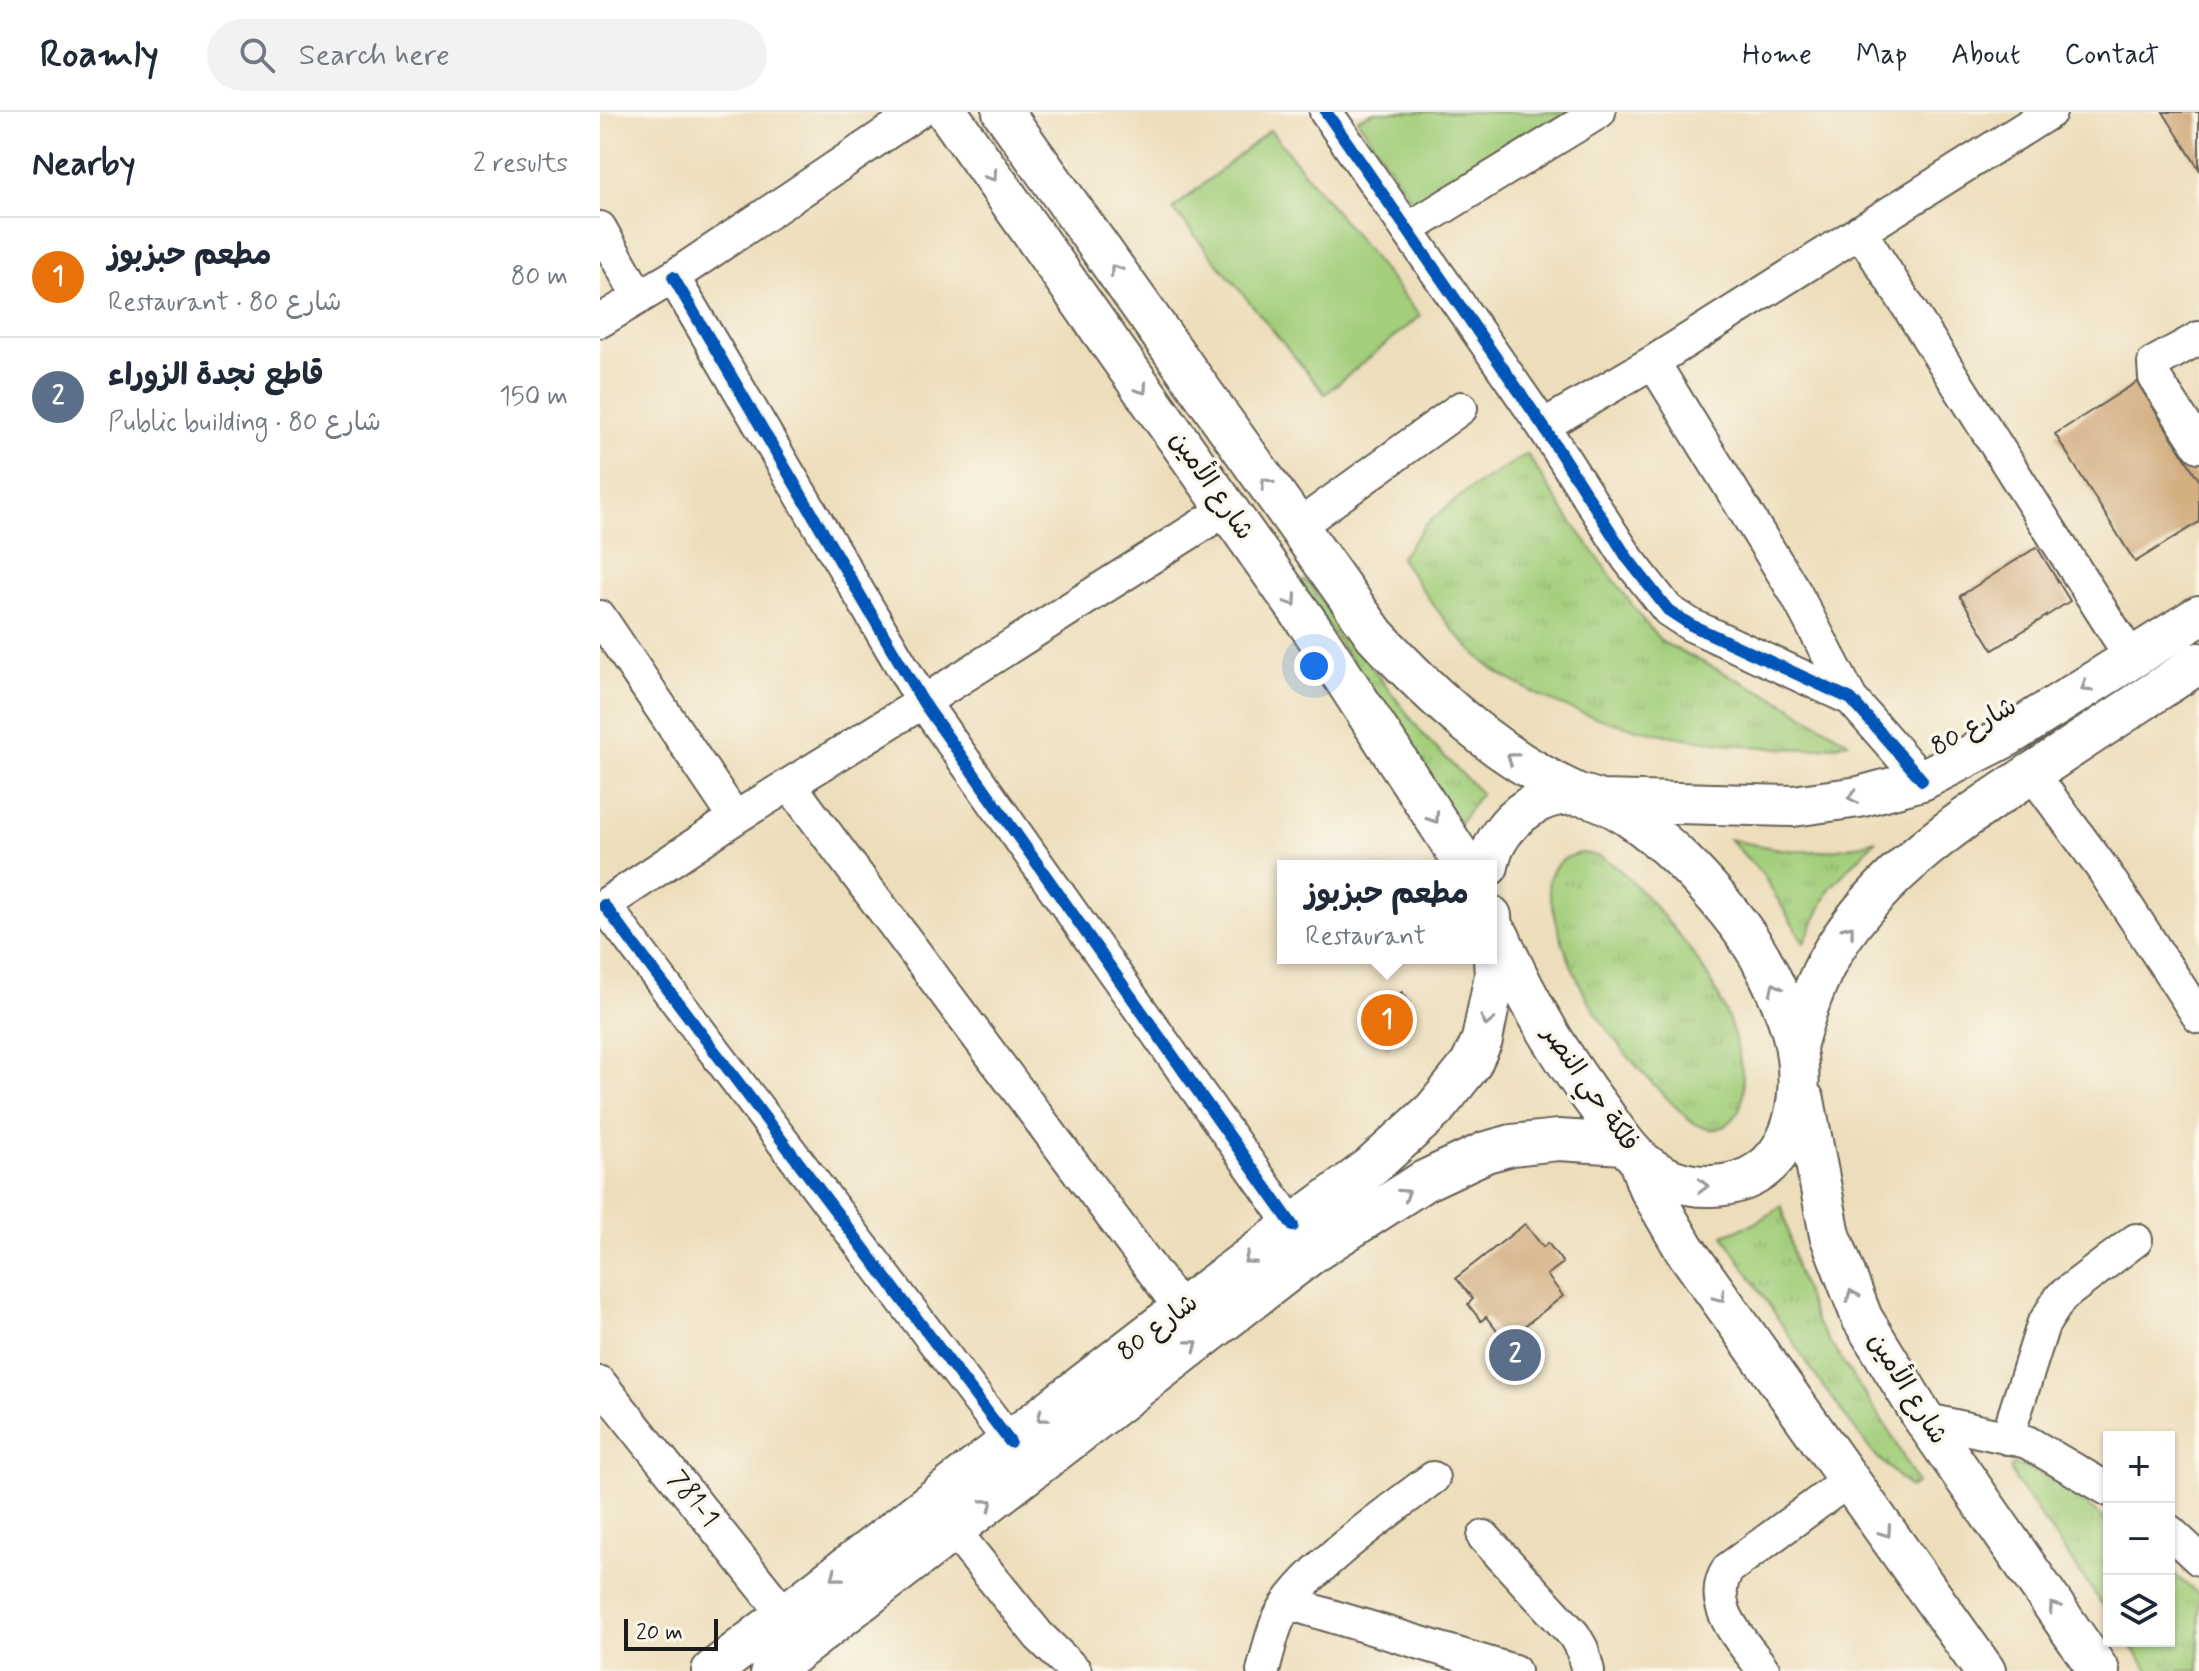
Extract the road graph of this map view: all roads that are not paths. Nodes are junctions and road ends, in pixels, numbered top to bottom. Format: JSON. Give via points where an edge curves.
{"nodes":[{"id":1,"x":918,"y":112,"type":"edge"},
{"id":2,"x":947,"y":112,"type":"edge"},
{"id":3,"x":1003,"y":112,"type":"edge"},
{"id":4,"x":1327,"y":112,"type":"edge"},
{"id":5,"x":1599,"y":112,"type":"edge"},
{"id":6,"x":2050,"y":112,"type":"edge"},
{"id":7,"x":600,"y":228,"type":"edge"},
{"id":8,"x":1408,"y":229,"type":"junction"},
{"id":9,"x":1860,"y":231,"type":"junction"},
{"id":10,"x":673,"y":277,"type":"junction"},
{"id":11,"x":639,"y":297,"type":"junction"},
{"id":12,"x":600,"y":321,"type":"edge"},
{"id":13,"x":2199,"y":338,"type":"edge"},
{"id":14,"x":1653,"y":362,"type":"junction"},
{"id":15,"x":1461,"y":408,"type":"dead end"},
{"id":16,"x":1543,"y":426,"type":"junction"},
{"id":17,"x":2199,"y":446,"type":"edge"},
{"id":18,"x":1227,"y":509,"type":"junction"},
{"id":19,"x":1297,"y":527,"type":"junction"},
{"id":20,"x":2199,"y":616,"type":"edge"},
{"id":21,"x":600,"y":617,"type":"edge"},
{"id":22,"x":2132,"y":659,"type":"junction"},
{"id":23,"x":2199,"y":663,"type":"edge"},
{"id":24,"x":1851,"y":699,"type":"junction"},
{"id":25,"x":923,"y":702,"type":"junction"},
{"id":26,"x":2032,"y":773,"type":"junction"},
{"id":27,"x":1922,"y":780,"type":"junction"},
{"id":28,"x":790,"y":785,"type":"junction"},
{"id":29,"x":1591,"y":798,"type":"junction"},
{"id":30,"x":735,"y":818,"type":"junction"},
{"id":31,"x":1462,"y":860,"type":"edge"},
{"id":32,"x":1490,"y":860,"type":"edge"},
{"id":33,"x":602,"y":907,"type":"edge"},
{"id":34,"x":1497,"y":929,"type":"edge"},
{"id":35,"x":1494,"y":964,"type":"edge"},
{"id":36,"x":2199,"y":1017,"type":"edge"},
{"id":37,"x":1797,"y":1061,"type":"junction"},
{"id":38,"x":1631,"y":1151,"type":"junction"},
{"id":39,"x":1293,"y":1226,"type":"junction"},
{"id":40,"x":2136,"y":1240,"type":"dead end"},
{"id":41,"x":1181,"y":1309,"type":"junction"},
{"id":42,"x":604,"y":1396,"type":"edge"},
{"id":43,"x":1924,"y":1419,"type":"junction"},
{"id":44,"x":2007,"y":1438,"type":"junction"},
{"id":45,"x":1010,"y":1442,"type":"junction"},
{"id":46,"x":1433,"y":1478,"type":"dead end"},
{"id":47,"x":1849,"y":1480,"type":"junction"},
{"id":48,"x":2103,"y":1486,"type":"edge"},
{"id":49,"x":954,"y":1531,"type":"junction"},
{"id":50,"x":1484,"y":1537,"type":"dead end"},
{"id":51,"x":2175,"y":1537,"type":"edge"},
{"id":52,"x":2199,"y":1559,"type":"edge"},
{"id":53,"x":1288,"y":1603,"type":"junction"},
{"id":54,"x":785,"y":1615,"type":"junction"},
{"id":55,"x":712,"y":1671,"type":"edge"},
{"id":56,"x":771,"y":1671,"type":"edge"},
{"id":57,"x":1075,"y":1671,"type":"edge"},
{"id":58,"x":1263,"y":1671,"type":"edge"},
{"id":59,"x":1514,"y":1671,"type":"edge"},
{"id":60,"x":1588,"y":1671,"type":"edge"},
{"id":61,"x":1764,"y":1671,"type":"edge"},
{"id":62,"x":1985,"y":1671,"type":"edge"},
{"id":63,"x":2099,"y":1671,"type":"edge"}],
"edges":[{"from":1,"to":10,"type":"street"},
{"from":2,"to":18,"type":"main road","name":"شارع الأمين","one_way":true},
{"from":19,"to":3,"type":"main road","name":"شارع الأمين","one_way":true},
{"from":4,"to":8,"type":"street"},
{"from":5,"to":8,"type":"street"},
{"from":6,"to":9,"type":"street"},
{"from":7,"to":11,"type":"street"},
{"from":8,"to":16,"type":"street"},
{"from":9,"to":14,"type":"street"},
{"from":9,"to":22,"type":"street"},
{"from":10,"to":11,"type":"street"},
{"from":10,"to":25,"type":"street"},
{"from":11,"to":12,"type":"street"},
{"from":13,"to":17,"type":"street","via":[[2154,363],[2155,378]]},
{"from":14,"to":16,"type":"street"},
{"from":14,"to":24,"type":"street","via":[[1796,594]]},
{"from":15,"to":19,"type":"street"},
{"from":16,"to":24,"type":"street","via":[[1628,559],[1668,610]]},
{"from":18,"to":25,"type":"street"},
{"from":18,"to":31,"type":"main road","name":"شارع الأمين","one_way":true},
{"from":29,"to":19,"type":"main road","name":"شارع الأمين","one_way":true,"via":[[1512,759],[1401,663]]},
{"from":20,"to":22,"type":"main road","name":"شارع 80"},
{"from":21,"to":30,"type":"street"},
{"from":22,"to":27,"type":"main road","name":"شارع 80","one_way":true,"via":[[2006,737]]},
{"from":23,"to":26,"type":"main road"},
{"from":24,"to":27,"type":"street"},
{"from":25,"to":28,"type":"street"},
{"from":25,"to":39,"type":"street"},
{"from":26,"to":36,"type":"street","via":[[2102,868]]},
{"from":37,"to":26,"type":"main road","one_way":true,"via":[[1809,998],[1834,949],[1872,901],[1914,857]]},
{"from":27,"to":29,"type":"main road","name":"شارع 80","one_way":true,"via":[[1859,797],[1793,806]]},
{"from":28,"to":30,"type":"street"},
{"from":28,"to":41,"type":"street"},
{"from":29,"to":32,"type":"main road","via":[[1559,795],[1538,801],[1503,832]]},
{"from":37,"to":29,"type":"main road","name":"فلكة حي النصر","one_way":true,"via":[[1774,986],[1721,902],[1659,840]]},
{"from":30,"to":33,"type":"street"},
{"from":33,"to":45,"type":"street"},
{"from":34,"to":38,"type":"main road","name":"فلكة حي النصر","via":[[1556,1045]]},
{"from":35,"to":39,"type":"main road","name":"شارع 80","one_way":true,"via":[[1489,1017],[1471,1064],[1404,1139]]},
{"from":38,"to":37,"type":"main road","name":"فلكة حي النصر","one_way":true,"via":[[1654,1171],[1689,1185],[1726,1185],[1758,1173],[1790,1134],[1798,1102]]},
{"from":43,"to":37,"type":"main road","name":"شارع الأمين","one_way":true,"via":[[1862,1318],[1830,1235]]},
{"from":38,"to":47,"type":"main road","one_way":true,"via":[[1684,1248]]},
{"from":49,"to":38,"type":"main road","name":"شارع 80","one_way":true,"via":[[1312,1253],[1424,1181],[1512,1145],[1558,1140]]},
{"from":39,"to":41,"type":"main road","name":"شارع 80","one_way":true},
{"from":40,"to":44,"type":"street","via":[[2055,1306],[2028,1366]]},
{"from":41,"to":45,"type":"main road","name":"شارع 80","one_way":true},
{"from":42,"to":54,"type":"street","name":"781-1"},
{"from":43,"to":44,"type":"street"},
{"from":63,"to":43,"type":"main road","name":"شارع الأمين","one_way":true},
{"from":44,"to":48,"type":"street","via":[[2027,1442]]},
{"from":45,"to":54,"type":"main road","name":"شارع 80","one_way":true},
{"from":46,"to":53,"type":"street","via":[[1339,1553]]},
{"from":47,"to":61,"type":"street","via":[[1725,1575],[1719,1599],[1723,1611]]},
{"from":47,"to":62,"type":"main road","one_way":true},
{"from":49,"to":56,"type":"main road","name":"شارع 80"},
{"from":49,"to":57,"type":"street","via":[[1039,1636]]},
{"from":50,"to":60,"type":"street","via":[[1574,1635]]},
{"from":51,"to":52,"type":"street"},
{"from":53,"to":58,"type":"street"},
{"from":53,"to":59,"type":"street"},
{"from":54,"to":55,"type":"main road","name":"شارع 80"}]}
